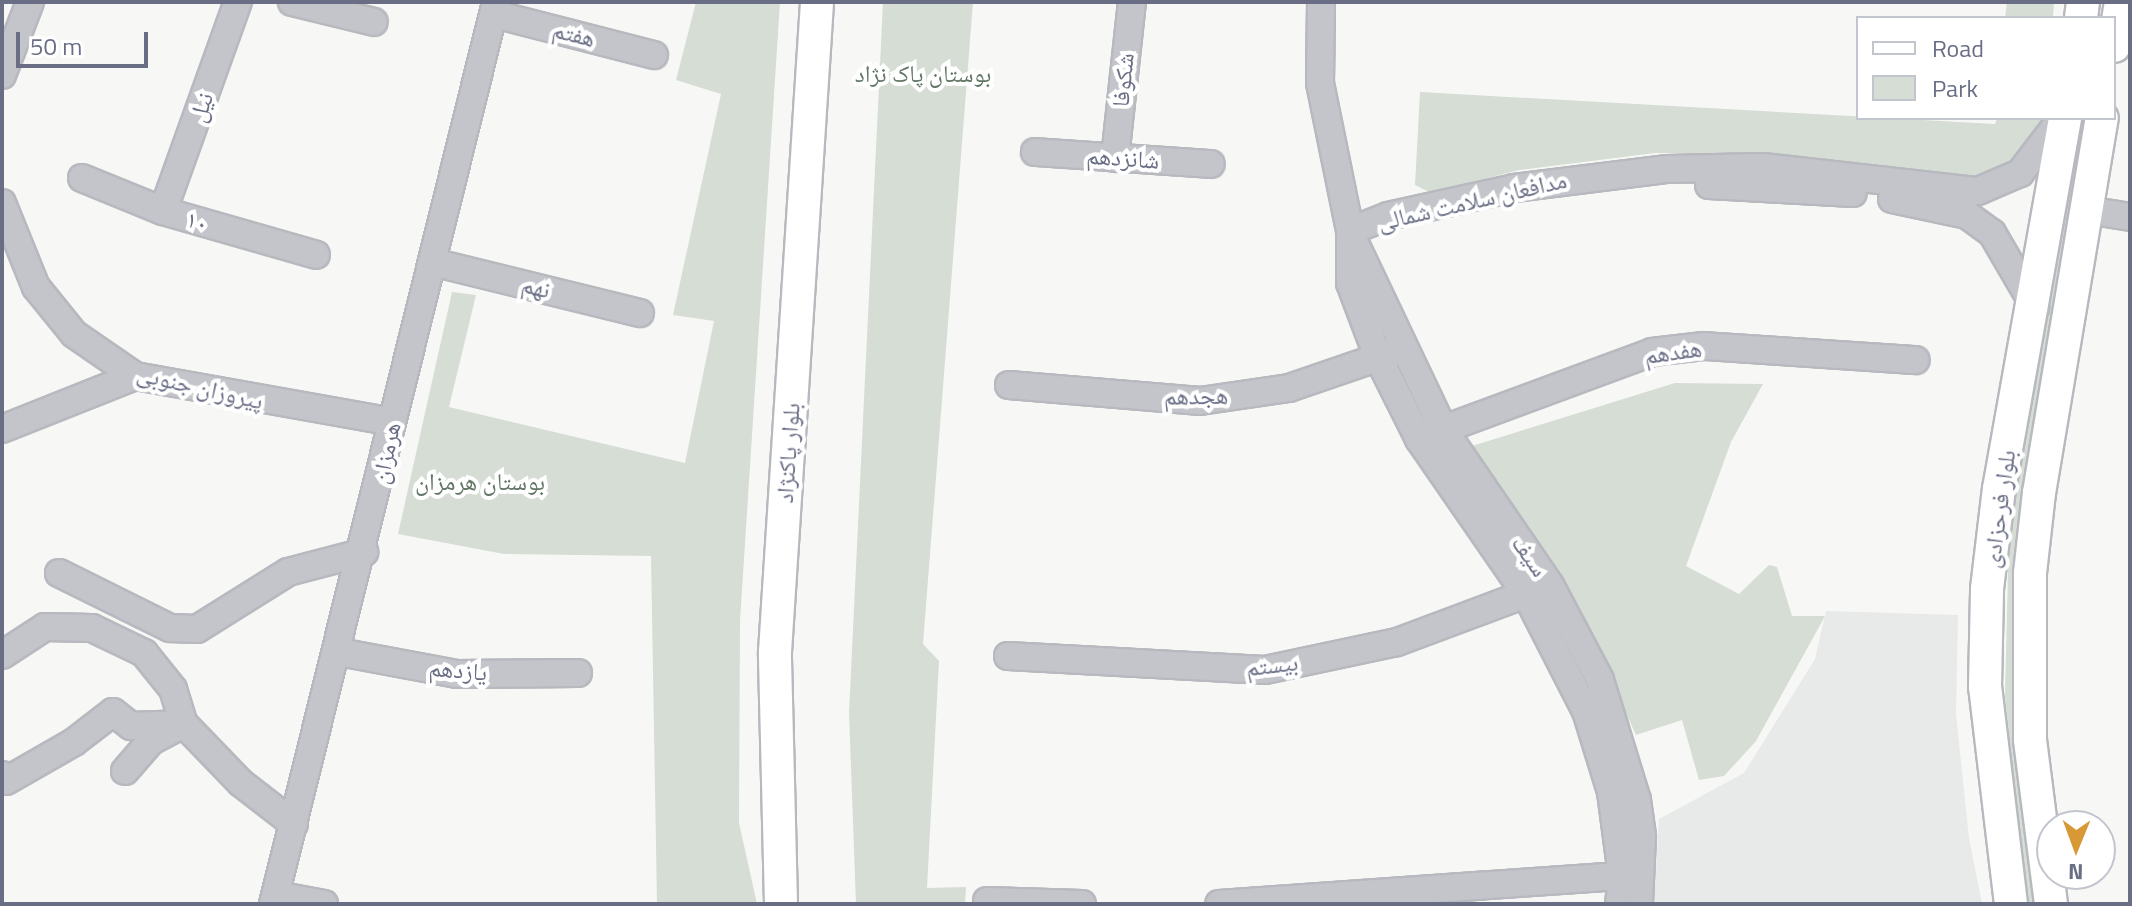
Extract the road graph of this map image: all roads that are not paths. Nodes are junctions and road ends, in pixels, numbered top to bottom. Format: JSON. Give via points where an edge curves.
{"nodes":[{"id":1,"x":30,"y":2,"type":"edge"},
{"id":2,"x":238,"y":2,"type":"edge"},
{"id":3,"x":292,"y":2,"type":"edge"},
{"id":4,"x":817,"y":2,"type":"edge"},
{"id":5,"x":1132,"y":2,"type":"edge"},
{"id":6,"x":1321,"y":2,"type":"edge"},
{"id":7,"x":2121,"y":2,"type":"edge"},
{"id":8,"x":495,"y":8,"type":"edge"},
{"id":9,"x":374,"y":22,"type":"dead end"},
{"id":10,"x":2116,"y":33,"type":"edge"},
{"id":11,"x":654,"y":55,"type":"dead end"},
{"id":12,"x":2,"y":75,"type":"edge"},
{"id":13,"x":2062,"y":120,"type":"edge"},
{"id":14,"x":2064,"y":120,"type":"edge"},
{"id":15,"x":2102,"y":120,"type":"edge"},
{"id":16,"x":1035,"y":152,"type":"dead end"},
{"id":17,"x":1115,"y":158,"type":"junction"},
{"id":18,"x":1211,"y":164,"type":"dead end"},
{"id":19,"x":82,"y":178,"type":"dead end"},
{"id":20,"x":2,"y":203,"type":"edge"},
{"id":21,"x":2087,"y":210,"type":"junction"},
{"id":22,"x":163,"y":211,"type":"junction"},
{"id":23,"x":2130,"y":217,"type":"edge"},
{"id":24,"x":1350,"y":231,"type":"junction"},
{"id":25,"x":316,"y":255,"type":"dead end"},
{"id":26,"x":432,"y":262,"type":"junction"},
{"id":27,"x":2035,"y":307,"type":"junction"},
{"id":28,"x":640,"y":313,"type":"dead end"},
{"id":29,"x":1404,"y":349,"type":"junction"},
{"id":30,"x":1378,"y":357,"type":"junction"},
{"id":31,"x":1916,"y":360,"type":"dead end"},
{"id":32,"x":135,"y":376,"type":"junction"},
{"id":33,"x":1009,"y":385,"type":"dead end"},
{"id":34,"x":392,"y":422,"type":"junction"},
{"id":35,"x":2,"y":429,"type":"edge"},
{"id":36,"x":1431,"y":434,"type":"junction"},
{"id":37,"x":364,"y":552,"type":"junction"},
{"id":38,"x":59,"y":573,"type":"dead end"},
{"id":39,"x":1538,"y":589,"type":"junction"},
{"id":40,"x":339,"y":652,"type":"junction"},
{"id":41,"x":2,"y":655,"type":"edge"},
{"id":42,"x":1008,"y":656,"type":"dead end"},
{"id":43,"x":578,"y":673,"type":"dead end"},
{"id":44,"x":184,"y":724,"type":"junction"},
{"id":45,"x":125,"y":771,"type":"dead end"},
{"id":46,"x":2,"y":775,"type":"edge"},
{"id":47,"x":294,"y":824,"type":"junction"},
{"id":48,"x":1632,"y":875,"type":"junction"},
{"id":49,"x":274,"y":899,"type":"edge"},
{"id":50,"x":987,"y":901,"type":"dead end"},
{"id":51,"x":324,"y":904,"type":"edge"},
{"id":52,"x":781,"y":904,"type":"edge"},
{"id":53,"x":1082,"y":904,"type":"edge"},
{"id":54,"x":1219,"y":904,"type":"edge"},
{"id":55,"x":1619,"y":904,"type":"edge"},
{"id":56,"x":1639,"y":904,"type":"edge"},
{"id":57,"x":2011,"y":904,"type":"edge"},
{"id":58,"x":2051,"y":904,"type":"edge"}],
"edges":[{"from":1,"to":12,"type":"street"},
{"from":2,"to":22,"type":"street","name":"نیل"},
{"from":3,"to":9,"type":"street"},
{"from":4,"to":52,"type":"main road","name":"بلوار پاکنژاد","via":[[775,652]]},
{"from":5,"to":17,"type":"street","name":"شکوفا"},
{"from":6,"to":24,"type":"street","name":"سیف","via":[[1320,83],[1326,132]]},
{"from":7,"to":10,"type":"main road"},
{"from":8,"to":11,"type":"street","name":"هفتم"},
{"from":8,"to":26,"type":"street","name":"هرمزان"},
{"from":13,"to":24,"type":"street","name":"مدافعان سلامت شمالی","via":[[2020,173],[1978,191],[1763,167],[1666,169],[1514,188],[1388,216]]},
{"from":14,"to":27,"type":"main road","name":"بلوار فرحزادی"},
{"from":15,"to":21,"type":"main road","name":"بلوار فرحزادی"},
{"from":16,"to":17,"type":"street","name":"شانزدهم"},
{"from":17,"to":18,"type":"street","name":"شانزدهم"},
{"from":19,"to":22,"type":"street","name":"۱۰"},
{"from":20,"to":32,"type":"street","name":"پیروزان جنوبی","via":[[36,287],[74,334]]},
{"from":21,"to":23,"type":"street"},
{"from":21,"to":58,"type":"main road","name":"بلوار فرحزادی","via":[[2039,493],[2028,627],[2035,799]]},
{"from":22,"to":25,"type":"street","name":"۱۰"},
{"from":24,"to":27,"type":"street","name":"مدافعان سلامت شمالی","via":[[1393,233],[1517,205],[1641,187],[1729,184],[1845,192],[1967,215],[1994,235]]},
{"from":24,"to":29,"type":"street","name":"سیف"},
{"from":24,"to":30,"type":"street","name":"سیف","via":[[1350,283]]},
{"from":26,"to":28,"type":"street","name":"نهم"},
{"from":26,"to":34,"type":"street","name":"هرمزان"},
{"from":27,"to":57,"type":"main road","name":"بلوار فرحزادی","via":[[1999,489],[1987,589],[1985,687]]},
{"from":29,"to":30,"type":"street","name":"هجدهم"},
{"from":29,"to":36,"type":"street","name":"سیف"},
{"from":30,"to":33,"type":"street","name":"هجدهم","via":[[1289,388],[1200,401]]},
{"from":30,"to":36,"type":"street","name":"سیف"},
{"from":31,"to":36,"type":"street","name":"هفدهم","via":[[1704,346],[1652,352]]},
{"from":32,"to":34,"type":"street","name":"پیروزان جنوبی"},
{"from":32,"to":35,"type":"street"},
{"from":34,"to":37,"type":"street","name":"هرمزان"},
{"from":36,"to":39,"type":"street","name":"سیف"},
{"from":37,"to":38,"type":"street","via":[[288,572],[197,629],[170,628]]},
{"from":37,"to":40,"type":"street","name":"هرمزان"},
{"from":39,"to":42,"type":"street","name":"بیستم","via":[[1397,642],[1265,670]]},
{"from":39,"to":48,"type":"street","name":"سیف","via":[[1600,680],[1624,747],[1637,800]]},
{"from":40,"to":43,"type":"street","name":"یازدهم","via":[[457,674]]},
{"from":40,"to":47,"type":"street","name":"هرمزان"},
{"from":41,"to":44,"type":"street","via":[[45,627],[92,628],[144,653],[173,689]]},
{"from":44,"to":45,"type":"street","via":[[151,741]]},
{"from":44,"to":46,"type":"street","via":[[131,726],[113,712],[74,742],[6,781]]},
{"from":44,"to":47,"type":"street","via":[[241,783]]},
{"from":47,"to":49,"type":"street","name":"هرمزان"},
{"from":48,"to":54,"type":"street"},
{"from":48,"to":55,"type":"street","name":"سیف"},
{"from":48,"to":56,"type":"street","name":"سیف"},
{"from":49,"to":51,"type":"street"},
{"from":50,"to":53,"type":"street"}]}
